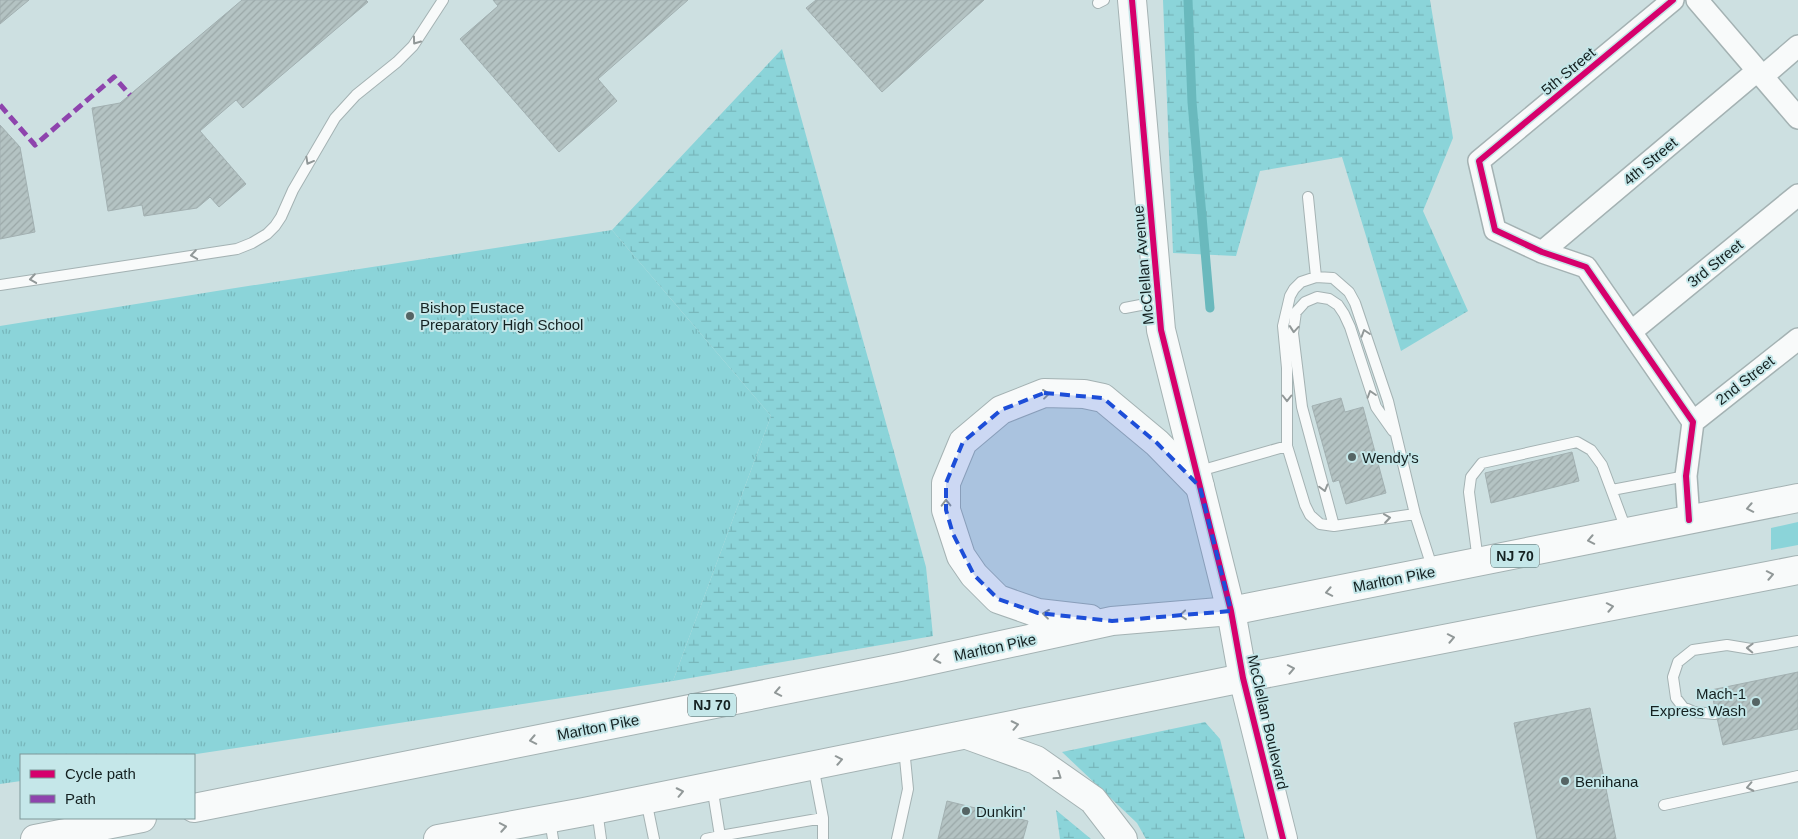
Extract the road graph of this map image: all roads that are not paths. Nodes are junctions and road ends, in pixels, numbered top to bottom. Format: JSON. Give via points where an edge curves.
{"nodes":[{"id":1,"x":443,"y":0,"type":"edge"},
{"id":2,"x":1132,"y":0,"type":"edge"},
{"id":3,"x":1673,"y":0,"type":"edge"},
{"id":4,"x":1697,"y":0,"type":"edge"},
{"id":5,"x":1798,"y":46,"type":"edge"},
{"id":6,"x":1760,"y":74,"type":"junction"},
{"id":7,"x":1798,"y":118,"type":"edge"},
{"id":8,"x":1798,"y":195,"type":"edge"},
{"id":9,"x":1308,"y":197,"type":"dead end"},
{"id":10,"x":1542,"y":252,"type":"junction"},
{"id":11,"x":1316,"y":277,"type":"junction"},
{"id":12,"x":0,"y":284,"type":"edge"},
{"id":13,"x":1158,"y":302,"type":"junction"},
{"id":14,"x":1125,"y":308,"type":"dead end"},
{"id":15,"x":1632,"y":331,"type":"junction"},
{"id":16,"x":1798,"y":339,"type":"edge"},
{"id":17,"x":1693,"y":422,"type":"junction"},
{"id":18,"x":1396,"y":436,"type":"junction"},
{"id":19,"x":1287,"y":446,"type":"junction"},
{"id":20,"x":1686,"y":476,"type":"junction"},
{"id":21,"x":1198,"y":479,"type":"junction"},
{"id":22,"x":1612,"y":490,"type":"junction"},
{"id":23,"x":1798,"y":498,"type":"edge"},
{"id":24,"x":1415,"y":514,"type":"junction"},
{"id":25,"x":1689,"y":520,"type":"junction"},
{"id":26,"x":1334,"y":526,"type":"junction"},
{"id":27,"x":1627,"y":533,"type":"junction"},
{"id":28,"x":1478,"y":563,"type":"junction"},
{"id":29,"x":1798,"y":570,"type":"edge"},
{"id":30,"x":1434,"y":572,"type":"junction"},
{"id":31,"x":1231,"y":611,"type":"junction"},
{"id":32,"x":1112,"y":621,"type":"junction"},
{"id":33,"x":1798,"y":641,"type":"edge"},
{"id":34,"x":1243,"y":678,"type":"junction"},
{"id":35,"x":1715,"y":714,"type":"dead end"},
{"id":36,"x":966,"y":735,"type":"junction"},
{"id":37,"x":904,"y":747,"type":"junction"},
{"id":38,"x":813,"y":765,"type":"junction"},
{"id":39,"x":1798,"y":776,"type":"edge"},
{"id":40,"x":712,"y":785,"type":"junction"},
{"id":41,"x":646,"y":799,"type":"junction"},
{"id":42,"x":1664,"y":805,"type":"dead end"},
{"id":43,"x":195,"y":808,"type":"edge"},
{"id":44,"x":597,"y":810,"type":"junction"},
{"id":45,"x":823,"y":818,"type":"junction"},
{"id":46,"x":137,"y":819,"type":"edge"},
{"id":47,"x":551,"y":829,"type":"edge"},
{"id":48,"x":720,"y":836,"type":"junction"},
{"id":49,"x":35,"y":839,"type":"edge"},
{"id":50,"x":438,"y":839,"type":"edge"},
{"id":51,"x":602,"y":839,"type":"edge"},
{"id":52,"x":654,"y":839,"type":"edge"},
{"id":53,"x":706,"y":839,"type":"edge"},
{"id":54,"x":823,"y":839,"type":"edge"},
{"id":55,"x":897,"y":839,"type":"edge"},
{"id":56,"x":1123,"y":839,"type":"edge"},
{"id":57,"x":1282,"y":839,"type":"edge"}],
"edges":[{"from":1,"to":12,"type":"lane","one_way":true,"via":[[413,46],[356,95],[335,118],[281,217],[260,238],[237,249]]},
{"from":2,"to":13,"type":"main road","name":"McClellan Avenue"},
{"from":3,"to":10,"type":"street","name":"5th Street","via":[[1479,161],[1495,230]]},
{"from":4,"to":6,"type":"street"},
{"from":5,"to":6,"type":"street","name":"4th Street"},
{"from":6,"to":7,"type":"street"},
{"from":6,"to":10,"type":"street","name":"4th Street"},
{"from":8,"to":15,"type":"street","name":"3rd Street"},
{"from":9,"to":11,"type":"lane"},
{"from":10,"to":15,"type":"street","via":[[1586,267]]},
{"from":18,"to":11,"type":"lane","one_way":true,"via":[[1388,401],[1355,303],[1349,292],[1333,278]]},
{"from":11,"to":19,"type":"lane","one_way":true,"via":[[1301,282],[1294,289],[1285,312]]},
{"from":13,"to":14,"type":"lane"},
{"from":13,"to":21,"type":"main road","name":"McClellan Avenue","via":[[1161,330]]},
{"from":15,"to":17,"type":"street"},
{"from":16,"to":17,"type":"street","name":"2nd Street"},
{"from":17,"to":20,"type":"street"},
{"from":18,"to":24,"type":"lane"},
{"from":18,"to":26,"type":"lane","one_way":true,"via":[[1376,407],[1350,327],[1338,305],[1329,299],[1305,302],[1296,312],[1293,333],[1302,407]]},
{"from":19,"to":21,"type":"lane"},
{"from":19,"to":26,"type":"lane","via":[[1301,496],[1310,515],[1320,524]]},
{"from":20,"to":22,"type":"lane"},
{"from":20,"to":25,"type":"street"},
{"from":21,"to":31,"type":"main road","name":"McClellan Avenue"},
{"from":32,"to":21,"type":"main road","one_way":true,"via":[[1038,613],[998,599],[974,575],[961,556],[946,510],[946,483],[963,442],[1001,410],[1044,393],[1084,394],[1103,398]]},
{"from":22,"to":27,"type":"lane"},
{"from":22,"to":28,"type":"lane","via":[[1602,465],[1591,450],[1577,442],[1482,463],[1471,476],[1469,492]]},
{"from":23,"to":25,"type":"main road","name":"Marlton Pike","number":"NJ 70","one_way":true},
{"from":26,"to":24,"type":"lane","one_way":true},
{"from":24,"to":30,"type":"lane"},
{"from":25,"to":27,"type":"main road","name":"Marlton Pike","number":"NJ 70"},
{"from":27,"to":28,"type":"main road","name":"Marlton Pike","number":"NJ 70","one_way":true},
{"from":28,"to":30,"type":"main road","name":"Marlton Pike","number":"NJ 70"},
{"from":34,"to":29,"type":"main road","one_way":true},
{"from":30,"to":31,"type":"main road","name":"Marlton Pike","number":"NJ 70","one_way":true},
{"from":31,"to":32,"type":"main road","name":"Marlton Pike","number":"NJ 70","one_way":true},
{"from":31,"to":34,"type":"main road","name":"McClellan Boulevard"},
{"from":32,"to":43,"type":"main road","name":"Marlton Pike","number":"NJ 70","one_way":true,"via":[[900,668]]},
{"from":33,"to":35,"type":"lane","one_way":true,"via":[[1751,649],[1727,645],[1693,650],[1678,662],[1673,677],[1676,698],[1682,708]]},
{"from":36,"to":34,"type":"main road","one_way":true},
{"from":34,"to":57,"type":"main road","name":"McClellan Boulevard"},
{"from":36,"to":37,"type":"main road"},
{"from":36,"to":56,"type":"main road","one_way":true,"via":[[1036,760],[1093,800]]},
{"from":38,"to":37,"type":"main road","one_way":true},
{"from":37,"to":55,"type":"lane","via":[[908,789]]},
{"from":38,"to":40,"type":"main road"},
{"from":38,"to":45,"type":"lane"},
{"from":39,"to":42,"type":"lane","one_way":true},
{"from":41,"to":40,"type":"main road","one_way":true},
{"from":40,"to":48,"type":"lane"},
{"from":41,"to":44,"type":"main road"},
{"from":41,"to":52,"type":"lane"},
{"from":44,"to":47,"type":"main road"},
{"from":44,"to":51,"type":"lane"},
{"from":45,"to":48,"type":"lane"},
{"from":45,"to":54,"type":"lane"},
{"from":46,"to":49,"type":"main road"},
{"from":50,"to":47,"type":"main road","one_way":true},
{"from":48,"to":53,"type":"lane"}]}
